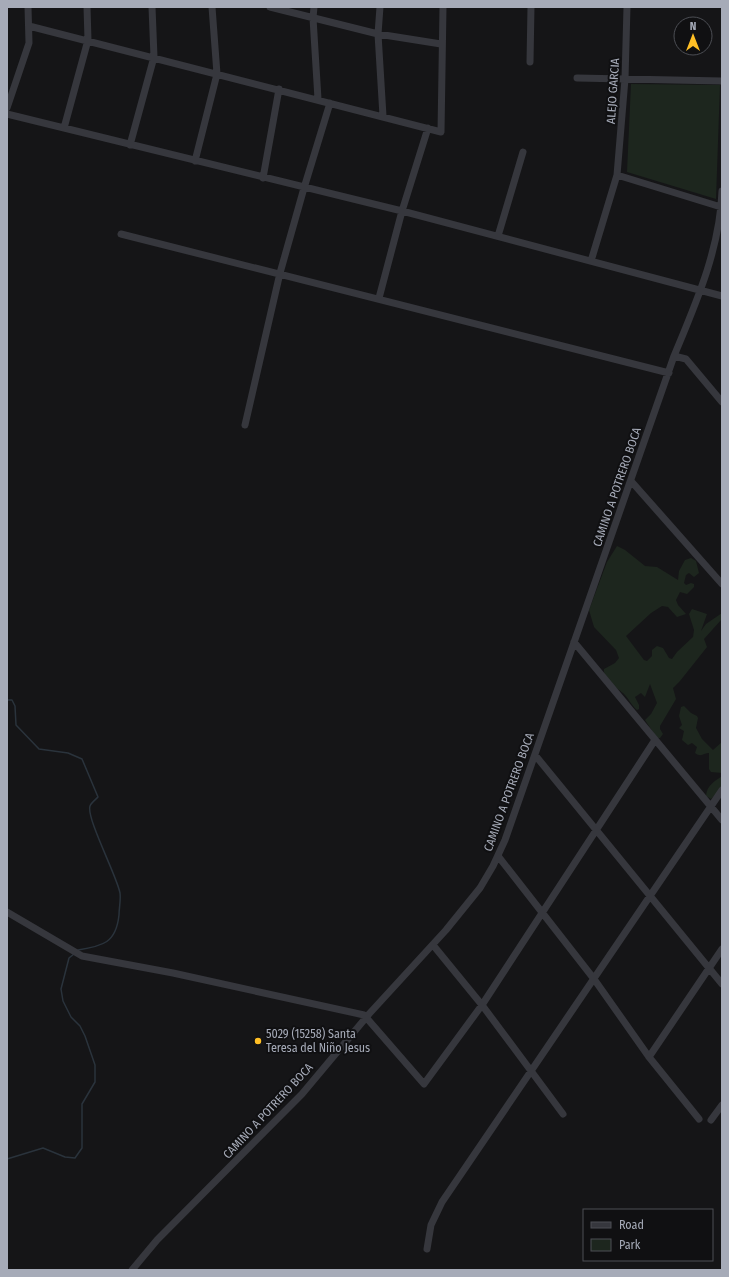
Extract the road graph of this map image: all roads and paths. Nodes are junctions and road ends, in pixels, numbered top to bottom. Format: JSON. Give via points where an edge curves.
{"nodes":[{"id":1,"x":28,"y":7,"type":"edge"},
{"id":2,"x":87,"y":7,"type":"edge"},
{"id":3,"x":152,"y":7,"type":"edge"},
{"id":4,"x":212,"y":7,"type":"edge"},
{"id":5,"x":270,"y":7,"type":"edge"},
{"id":6,"x":314,"y":7,"type":"edge"},
{"id":7,"x":380,"y":7,"type":"edge"},
{"id":8,"x":443,"y":7,"type":"edge"},
{"id":9,"x":531,"y":7,"type":"edge"},
{"id":10,"x":627,"y":7,"type":"edge"},
{"id":11,"x":313,"y":18,"type":"junction"},
{"id":12,"x":29,"y":26,"type":"junction"},
{"id":13,"x":378,"y":34,"type":"junction"},
{"id":14,"x":88,"y":40,"type":"junction"},
{"id":15,"x":441,"y":44,"type":"junction"},
{"id":16,"x":154,"y":57,"type":"junction"},
{"id":17,"x":530,"y":62,"type":"dead end"},
{"id":18,"x":217,"y":74,"type":"junction"},
{"id":19,"x":577,"y":78,"type":"dead end"},
{"id":20,"x":625,"y":79,"type":"junction"},
{"id":21,"x":722,"y":81,"type":"edge"},
{"id":22,"x":279,"y":89,"type":"junction"},
{"id":23,"x":318,"y":100,"type":"junction"},
{"id":24,"x":330,"y":103,"type":"junction"},
{"id":25,"x":7,"y":108,"type":"edge"},
{"id":26,"x":7,"y":114,"type":"edge"},
{"id":27,"x":383,"y":116,"type":"junction"},
{"id":28,"x":64,"y":128,"type":"junction"},
{"id":29,"x":428,"y":128,"type":"junction"},
{"id":30,"x":130,"y":145,"type":"junction"},
{"id":31,"x":523,"y":152,"type":"dead end"},
{"id":32,"x":195,"y":161,"type":"junction"},
{"id":33,"x":618,"y":175,"type":"junction"},
{"id":34,"x":263,"y":178,"type":"junction"},
{"id":35,"x":304,"y":188,"type":"junction"},
{"id":36,"x":722,"y":191,"type":"edge"},
{"id":37,"x":402,"y":211,"type":"junction"},
{"id":38,"x":721,"y":211,"type":"edge"},
{"id":39,"x":121,"y":234,"type":"dead end"},
{"id":40,"x":498,"y":236,"type":"junction"},
{"id":41,"x":591,"y":261,"type":"junction"},
{"id":42,"x":280,"y":273,"type":"junction"},
{"id":43,"x":701,"y":291,"type":"junction"},
{"id":44,"x":722,"y":296,"type":"edge"},
{"id":45,"x":379,"y":298,"type":"junction"},
{"id":46,"x":674,"y":356,"type":"junction"},
{"id":47,"x":668,"y":372,"type":"junction"},
{"id":48,"x":722,"y":402,"type":"edge"},
{"id":49,"x":245,"y":425,"type":"dead end"},
{"id":50,"x":631,"y":481,"type":"junction"},
{"id":51,"x":722,"y":584,"type":"edge"},
{"id":52,"x":574,"y":642,"type":"junction"},
{"id":53,"x":655,"y":740,"type":"junction"},
{"id":54,"x":535,"y":755,"type":"junction"},
{"id":55,"x":722,"y":790,"type":"edge"},
{"id":56,"x":711,"y":807,"type":"junction"},
{"id":57,"x":722,"y":820,"type":"edge"},
{"id":58,"x":597,"y":831,"type":"junction"},
{"id":59,"x":498,"y":856,"type":"junction"},
{"id":60,"x":650,"y":895,"type":"junction"},
{"id":61,"x":7,"y":912,"type":"edge"},
{"id":62,"x":543,"y":914,"type":"junction"},
{"id":63,"x":433,"y":945,"type":"junction"},
{"id":64,"x":722,"y":949,"type":"edge"},
{"id":65,"x":709,"y":968,"type":"junction"},
{"id":66,"x":594,"y":979,"type":"junction"},
{"id":67,"x":722,"y":984,"type":"edge"},
{"id":68,"x":482,"y":1005,"type":"junction"},
{"id":69,"x":366,"y":1017,"type":"junction"},
{"id":70,"x":649,"y":1057,"type":"junction"},
{"id":71,"x":531,"y":1072,"type":"junction"},
{"id":72,"x":722,"y":1105,"type":"edge"},
{"id":73,"x":563,"y":1114,"type":"dead end"},
{"id":74,"x":699,"y":1119,"type":"dead end"},
{"id":75,"x":711,"y":1120,"type":"dead end"},
{"id":76,"x":427,"y":1249,"type":"dead end"},
{"id":77,"x":132,"y":1270,"type":"edge"}],
"edges":[{"from":1,"to":12,"type":"street"},
{"from":2,"to":14,"type":"street"},
{"from":3,"to":16,"type":"street"},
{"from":4,"to":18,"type":"street"},
{"from":5,"to":11,"type":"street"},
{"from":6,"to":11,"type":"street"},
{"from":7,"to":13,"type":"street"},
{"from":8,"to":15,"type":"street"},
{"from":9,"to":17,"type":"street"},
{"from":10,"to":20,"type":"street","name":"ALEJO GARCIA"},
{"from":11,"to":13,"type":"street"},
{"from":11,"to":23,"type":"street"},
{"from":12,"to":14,"type":"street"},
{"from":12,"to":25,"type":"street","via":[[29,43]]},
{"from":13,"to":15,"type":"street"},
{"from":13,"to":27,"type":"street"},
{"from":14,"to":16,"type":"street"},
{"from":14,"to":28,"type":"street"},
{"from":15,"to":29,"type":"street","via":[[441,132]]},
{"from":16,"to":18,"type":"street"},
{"from":16,"to":30,"type":"street"},
{"from":18,"to":22,"type":"street"},
{"from":18,"to":32,"type":"street"},
{"from":19,"to":20,"type":"street"},
{"from":20,"to":21,"type":"street"},
{"from":20,"to":33,"type":"street","name":"ALEJO GARCIA"},
{"from":22,"to":23,"type":"street"},
{"from":22,"to":34,"type":"street"},
{"from":23,"to":24,"type":"street"},
{"from":24,"to":27,"type":"street"},
{"from":24,"to":35,"type":"street"},
{"from":26,"to":28,"type":"street"},
{"from":27,"to":29,"type":"street"},
{"from":28,"to":30,"type":"street"},
{"from":29,"to":37,"type":"street"},
{"from":30,"to":32,"type":"street"},
{"from":31,"to":40,"type":"street"},
{"from":32,"to":34,"type":"street"},
{"from":33,"to":38,"type":"street"},
{"from":33,"to":41,"type":"street","name":"ALEJO GARCIA"},
{"from":34,"to":35,"type":"street"},
{"from":35,"to":37,"type":"street"},
{"from":35,"to":42,"type":"street"},
{"from":36,"to":38,"type":"street"},
{"from":37,"to":40,"type":"street"},
{"from":37,"to":45,"type":"street"},
{"from":38,"to":43,"type":"street","name":"CAMINO A POTRERO BOCA"},
{"from":39,"to":42,"type":"street"},
{"from":40,"to":41,"type":"street"},
{"from":41,"to":43,"type":"street"},
{"from":42,"to":45,"type":"street"},
{"from":42,"to":49,"type":"street"},
{"from":43,"to":44,"type":"street"},
{"from":43,"to":46,"type":"street","name":"CAMINO A POTRERO BOCA"},
{"from":45,"to":47,"type":"street"},
{"from":46,"to":47,"type":"street","name":"CAMINO A POTRERO BOCA"},
{"from":46,"to":48,"type":"street","via":[[686,359]]},
{"from":47,"to":50,"type":"street","name":"CAMINO A POTRERO BOCA"},
{"from":50,"to":51,"type":"street"},
{"from":50,"to":52,"type":"street","name":"CAMINO A POTRERO BOCA"},
{"from":52,"to":53,"type":"street"},
{"from":52,"to":54,"type":"street","name":"CAMINO A POTRERO BOCA"},
{"from":53,"to":56,"type":"street"},
{"from":53,"to":58,"type":"street"},
{"from":54,"to":58,"type":"street"},
{"from":54,"to":59,"type":"street","name":"CAMINO A POTRERO BOCA"},
{"from":55,"to":56,"type":"street"},
{"from":56,"to":57,"type":"street"},
{"from":56,"to":60,"type":"street"},
{"from":58,"to":60,"type":"street"},
{"from":58,"to":62,"type":"street"},
{"from":59,"to":62,"type":"street"},
{"from":59,"to":63,"type":"street","name":"CAMINO A POTRERO BOCA","via":[[480,888]]},
{"from":60,"to":65,"type":"street"},
{"from":60,"to":66,"type":"street"},
{"from":61,"to":69,"type":"street","via":[[74,951],[91,958],[351,1011]]},
{"from":62,"to":66,"type":"street"},
{"from":62,"to":68,"type":"street"},
{"from":63,"to":68,"type":"street"},
{"from":63,"to":69,"type":"street","name":"CAMINO A POTRERO BOCA"},
{"from":64,"to":65,"type":"street"},
{"from":65,"to":67,"type":"street"},
{"from":65,"to":70,"type":"street"},
{"from":66,"to":70,"type":"street"},
{"from":66,"to":71,"type":"street"},
{"from":68,"to":69,"type":"street","via":[[424,1084]]},
{"from":68,"to":71,"type":"street"},
{"from":69,"to":77,"type":"street","name":"CAMINO A POTRERO BOCA","via":[[302,1094],[157,1240]]},
{"from":70,"to":74,"type":"street"},
{"from":71,"to":73,"type":"street"},
{"from":71,"to":76,"type":"street","via":[[442,1202],[431,1225]]},
{"from":72,"to":75,"type":"street"}]}
